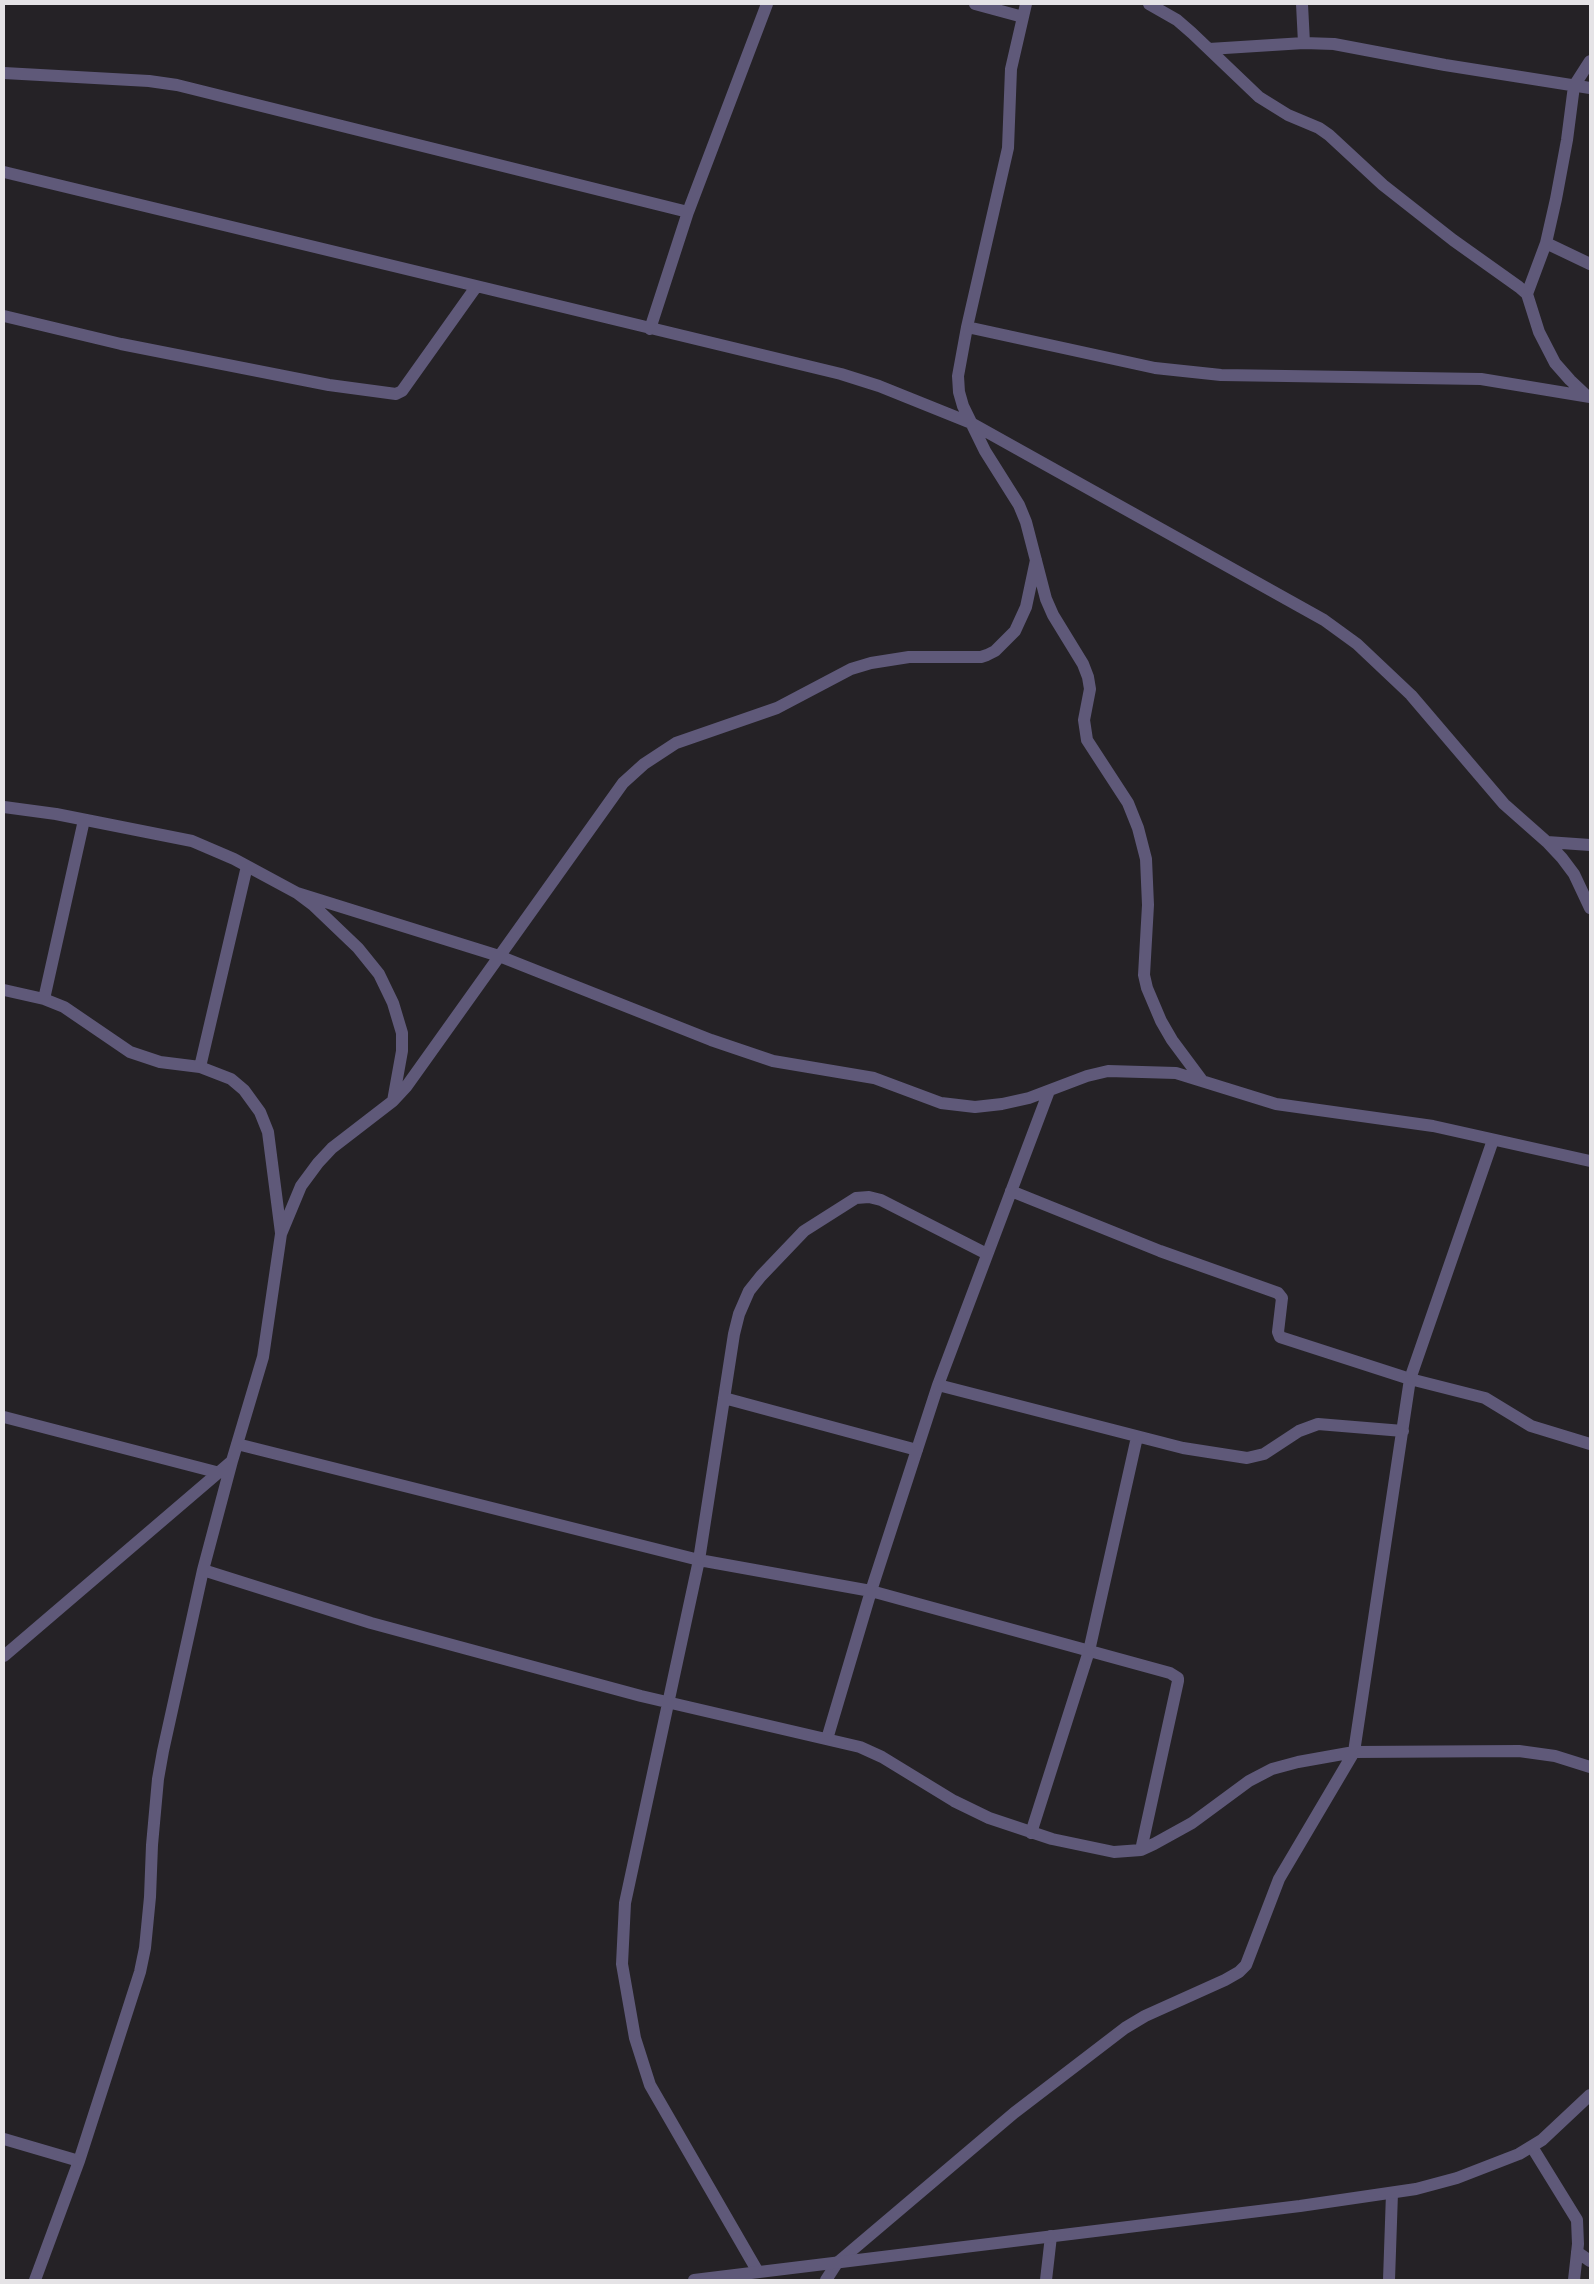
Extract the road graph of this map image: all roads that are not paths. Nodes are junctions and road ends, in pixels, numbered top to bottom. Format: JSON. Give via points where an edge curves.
{"nodes":[{"id":1,"x":767,"y":4,"type":"edge"},
{"id":2,"x":975,"y":4,"type":"edge"},
{"id":3,"x":1149,"y":4,"type":"edge"},
{"id":4,"x":1302,"y":4,"type":"edge"},
{"id":5,"x":1024,"y":10,"type":"edge"},
{"id":6,"x":1304,"y":43,"type":"junction"},
{"id":7,"x":1209,"y":49,"type":"junction"},
{"id":8,"x":1590,"y":61,"type":"edge"},
{"id":9,"x":4,"y":73,"type":"edge"},
{"id":10,"x":1574,"y":86,"type":"junction"},
{"id":11,"x":1590,"y":88,"type":"edge"},
{"id":12,"x":4,"y":172,"type":"edge"},
{"id":13,"x":688,"y":212,"type":"junction"},
{"id":14,"x":1546,"y":243,"type":"junction"},
{"id":15,"x":1590,"y":264,"type":"edge"},
{"id":16,"x":476,"y":287,"type":"junction"},
{"id":17,"x":1527,"y":294,"type":"junction"},
{"id":18,"x":4,"y":316,"type":"edge"},
{"id":19,"x":967,"y":327,"type":"junction"},
{"id":20,"x":650,"y":329,"type":"junction"},
{"id":21,"x":1589,"y":397,"type":"edge"},
{"id":22,"x":971,"y":423,"type":"junction"},
{"id":23,"x":1036,"y":560,"type":"junction"},
{"id":24,"x":4,"y":807,"type":"edge"},
{"id":25,"x":84,"y":820,"type":"junction"},
{"id":26,"x":1547,"y":842,"type":"junction"},
{"id":27,"x":1590,"y":845,"type":"edge"},
{"id":28,"x":247,"y":866,"type":"junction"},
{"id":29,"x":297,"y":893,"type":"junction"},
{"id":30,"x":1590,"y":908,"type":"edge"},
{"id":31,"x":499,"y":956,"type":"junction"},
{"id":32,"x":4,"y":990,"type":"edge"},
{"id":33,"x":44,"y":999,"type":"junction"},
{"id":34,"x":200,"y":1067,"type":"junction"},
{"id":35,"x":1201,"y":1079,"type":"junction"},
{"id":36,"x":1049,"y":1091,"type":"junction"},
{"id":37,"x":393,"y":1101,"type":"junction"},
{"id":38,"x":1493,"y":1140,"type":"junction"},
{"id":39,"x":1590,"y":1161,"type":"edge"},
{"id":40,"x":1011,"y":1191,"type":"junction"},
{"id":41,"x":281,"y":1234,"type":"junction"},
{"id":42,"x":987,"y":1254,"type":"junction"},
{"id":43,"x":1410,"y":1379,"type":"junction"},
{"id":44,"x":938,"y":1385,"type":"junction"},
{"id":45,"x":724,"y":1398,"type":"junction"},
{"id":46,"x":4,"y":1417,"type":"edge"},
{"id":47,"x":1403,"y":1430,"type":"junction"},
{"id":48,"x":1137,"y":1437,"type":"junction"},
{"id":49,"x":237,"y":1444,"type":"junction"},
{"id":50,"x":1590,"y":1444,"type":"edge"},
{"id":51,"x":917,"y":1450,"type":"junction"},
{"id":52,"x":232,"y":1461,"type":"junction"},
{"id":53,"x":216,"y":1472,"type":"junction"},
{"id":54,"x":700,"y":1560,"type":"junction"},
{"id":55,"x":202,"y":1570,"type":"junction"},
{"id":56,"x":871,"y":1592,"type":"junction"},
{"id":57,"x":1089,"y":1651,"type":"junction"},
{"id":58,"x":4,"y":1656,"type":"edge"},
{"id":59,"x":667,"y":1702,"type":"junction"},
{"id":60,"x":827,"y":1739,"type":"junction"},
{"id":61,"x":1354,"y":1752,"type":"junction"},
{"id":62,"x":1590,"y":1767,"type":"edge"},
{"id":63,"x":1031,"y":1833,"type":"junction"},
{"id":64,"x":1141,"y":1850,"type":"junction"},
{"id":65,"x":1588,"y":2100,"type":"edge"},
{"id":66,"x":4,"y":2139,"type":"edge"},
{"id":67,"x":1532,"y":2147,"type":"junction"},
{"id":68,"x":78,"y":2161,"type":"junction"},
{"id":69,"x":1392,"y":2193,"type":"junction"},
{"id":70,"x":1051,"y":2236,"type":"junction"},
{"id":71,"x":1577,"y":2252,"type":"junction"},
{"id":72,"x":1590,"y":2261,"type":"edge"},
{"id":73,"x":837,"y":2263,"type":"junction"},
{"id":74,"x":758,"y":2272,"type":"junction"},
{"id":75,"x":35,"y":2280,"type":"edge"},
{"id":76,"x":694,"y":2280,"type":"edge"},
{"id":77,"x":826,"y":2280,"type":"edge"},
{"id":78,"x":1046,"y":2280,"type":"edge"},
{"id":79,"x":1389,"y":2280,"type":"edge"},
{"id":80,"x":1574,"y":2280,"type":"edge"}],
"edges":[{"from":1,"to":13,"type":"street"},
{"from":2,"to":5,"type":"street"},
{"from":3,"to":7,"type":"street","via":[[1177,20]]},
{"from":4,"to":6,"type":"street"},
{"from":5,"to":19,"type":"street","via":[[1009,85],[1008,148]]},
{"from":6,"to":7,"type":"street"},
{"from":6,"to":10,"type":"street","via":[[1334,44]]},
{"from":7,"to":17,"type":"street","via":[[1259,97],[1329,135],[1383,185]]},
{"from":8,"to":10,"type":"street"},
{"from":9,"to":13,"type":"street","via":[[177,85]]},
{"from":10,"to":11,"type":"street"},
{"from":10,"to":14,"type":"street","via":[[1567,140]]},
{"from":12,"to":16,"type":"street"},
{"from":13,"to":20,"type":"street"},
{"from":14,"to":15,"type":"street"},
{"from":14,"to":17,"type":"street"},
{"from":16,"to":18,"type":"street","via":[[402,391],[396,394],[329,385],[121,344]]},
{"from":16,"to":20,"type":"street"},
{"from":17,"to":21,"type":"street","via":[[1539,332],[1555,363]]},
{"from":19,"to":21,"type":"street","via":[[1155,368],[1221,375],[1481,379]]},
{"from":19,"to":22,"type":"street","via":[[958,376],[959,392]]},
{"from":20,"to":22,"type":"street","via":[[841,374]]},
{"from":22,"to":23,"type":"street","via":[[1019,505]]},
{"from":22,"to":26,"type":"street","via":[[1324,620],[1357,644],[1411,695],[1504,804]]},
{"from":23,"to":31,"type":"street","via":[[1026,607],[1015,631],[988,655],[909,657],[870,663],[851,669],[776,708],[676,743],[657,753],[623,783]]},
{"from":23,"to":35,"type":"street","via":[[1046,600],[1088,677],[1090,689],[1084,720],[1087,740],[1128,803],[1138,828],[1146,859],[1148,905],[1144,975],[1151,1001],[1168,1034]]},
{"from":24,"to":25,"type":"street"},
{"from":25,"to":28,"type":"street","via":[[192,842]]},
{"from":25,"to":33,"type":"street"},
{"from":26,"to":27,"type":"street"},
{"from":26,"to":30,"type":"street","via":[[1574,874]]},
{"from":28,"to":29,"type":"street"},
{"from":28,"to":34,"type":"street"},
{"from":29,"to":31,"type":"street"},
{"from":29,"to":37,"type":"street","via":[[358,948],[379,974],[394,1003],[402,1033],[402,1051]]},
{"from":31,"to":36,"type":"street","via":[[711,1040],[773,1061],[874,1078],[941,1103],[976,1107],[1002,1104]]},
{"from":31,"to":37,"type":"street"},
{"from":32,"to":33,"type":"street"},
{"from":33,"to":34,"type":"street","via":[[64,1007],[130,1052],[160,1062]]},
{"from":34,"to":41,"type":"street","via":[[231,1079],[244,1090],[260,1112],[268,1132]]},
{"from":35,"to":36,"type":"street","via":[[1176,1073],[1108,1071]]},
{"from":35,"to":38,"type":"street","via":[[1276,1104],[1433,1126]]},
{"from":36,"to":40,"type":"street"},
{"from":37,"to":41,"type":"street","via":[[332,1148],[318,1163],[301,1186]]},
{"from":38,"to":39,"type":"street"},
{"from":38,"to":43,"type":"street"},
{"from":40,"to":42,"type":"street"},
{"from":40,"to":43,"type":"street","via":[[1160,1251],[1278,1293],[1282,1298],[1280,1337]]},
{"from":41,"to":49,"type":"street","via":[[264,1356]]},
{"from":42,"to":44,"type":"street"},
{"from":42,"to":45,"type":"street","via":[[881,1200],[856,1198],[843,1205],[804,1231],[749,1291],[738,1314]]},
{"from":43,"to":47,"type":"street"},
{"from":43,"to":50,"type":"street","via":[[1485,1398],[1531,1426]]},
{"from":44,"to":48,"type":"street"},
{"from":44,"to":51,"type":"street"},
{"from":45,"to":51,"type":"street"},
{"from":45,"to":54,"type":"street"},
{"from":46,"to":53,"type":"street"},
{"from":47,"to":48,"type":"street","via":[[1318,1424],[1303,1429],[1264,1454],[1247,1458]]},
{"from":47,"to":61,"type":"street"},
{"from":48,"to":57,"type":"street"},
{"from":49,"to":52,"type":"street"},
{"from":49,"to":54,"type":"street"},
{"from":51,"to":56,"type":"street"},
{"from":52,"to":53,"type":"street"},
{"from":52,"to":55,"type":"street"},
{"from":53,"to":58,"type":"street"},
{"from":54,"to":56,"type":"street"},
{"from":54,"to":59,"type":"street"},
{"from":55,"to":59,"type":"street","via":[[371,1623]]},
{"from":55,"to":68,"type":"street","via":[[158,1779],[145,1948],[132,1998]]},
{"from":56,"to":57,"type":"street"},
{"from":56,"to":60,"type":"street"},
{"from":57,"to":63,"type":"street"},
{"from":57,"to":64,"type":"street","via":[[1178,1678]]},
{"from":59,"to":60,"type":"street"},
{"from":59,"to":74,"type":"street","via":[[625,1903],[622,1964],[635,2038],[650,2085]]},
{"from":60,"to":63,"type":"street","via":[[860,1747],[882,1757],[963,1806]]},
{"from":61,"to":62,"type":"street","via":[[1519,1750],[1556,1756]]},
{"from":61,"to":64,"type":"street","via":[[1272,1769],[1249,1781],[1192,1823]]},
{"from":61,"to":73,"type":"street","via":[[1288,1861],[1246,1965],[1239,1972],[1125,2028],[1014,2113]]},
{"from":63,"to":64,"type":"street","via":[[1114,1852]]},
{"from":65,"to":67,"type":"street"},
{"from":66,"to":68,"type":"street"},
{"from":67,"to":69,"type":"street","via":[[1493,2166],[1457,2178]]},
{"from":67,"to":71,"type":"street","via":[[1577,2220]]},
{"from":68,"to":75,"type":"street"},
{"from":69,"to":70,"type":"street"},
{"from":69,"to":79,"type":"street"},
{"from":70,"to":73,"type":"street"},
{"from":70,"to":78,"type":"street"},
{"from":71,"to":72,"type":"street"},
{"from":71,"to":80,"type":"street"},
{"from":73,"to":74,"type":"street"},
{"from":73,"to":77,"type":"street"},
{"from":74,"to":76,"type":"street"}]}
